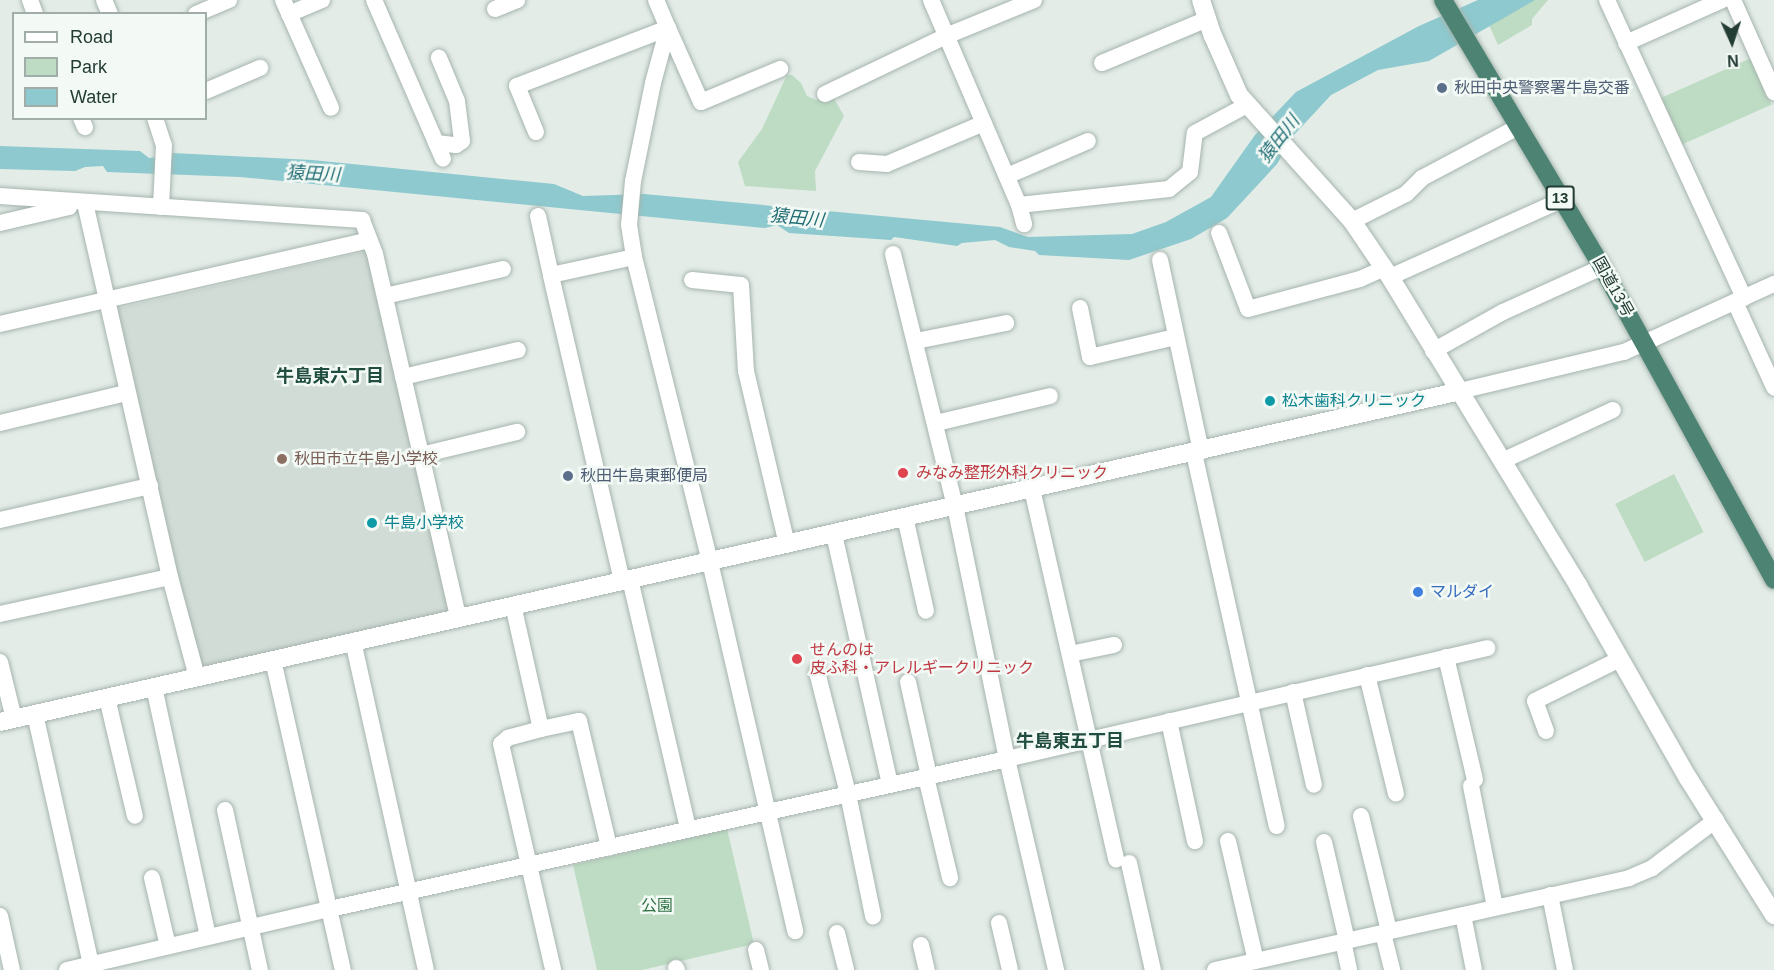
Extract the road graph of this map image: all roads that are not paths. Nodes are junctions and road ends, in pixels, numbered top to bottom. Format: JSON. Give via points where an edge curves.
{"nodes":[{"id":1,"x":230,"y":0,"type":"edge"},
{"id":2,"x":322,"y":0,"type":"edge"},
{"id":3,"x":374,"y":0,"type":"edge"},
{"id":4,"x":517,"y":0,"type":"edge"},
{"id":5,"x":656,"y":0,"type":"edge"},
{"id":6,"x":931,"y":0,"type":"edge"},
{"id":7,"x":1034,"y":0,"type":"edge"},
{"id":8,"x":1201,"y":0,"type":"edge"},
{"id":9,"x":1606,"y":0,"type":"edge"},
{"id":10,"x":1722,"y":0,"type":"edge"},
{"id":11,"x":1733,"y":0,"type":"edge"},
{"id":12,"x":1444,"y":2,"type":"edge"},
{"id":13,"x":286,"y":7,"type":"edge"},
{"id":14,"x":495,"y":9,"type":"dead end"},
{"id":15,"x":201,"y":12,"type":"edge"},
{"id":16,"x":1207,"y":19,"type":"junction"},
{"id":17,"x":668,"y":28,"type":"junction"},
{"id":18,"x":946,"y":36,"type":"junction"},
{"id":19,"x":1626,"y":43,"type":"junction"},
{"id":20,"x":439,"y":58,"type":"dead end"},
{"id":21,"x":1102,"y":63,"type":"dead end"},
{"id":22,"x":1768,"y":63,"type":"edge"},
{"id":23,"x":260,"y":68,"type":"dead end"},
{"id":24,"x":780,"y":69,"type":"dead end"},
{"id":25,"x":207,"y":91,"type":"edge"},
{"id":26,"x":1774,"y":92,"type":"edge"},
{"id":27,"x":825,"y":94,"type":"dead end"},
{"id":28,"x":331,"y":108,"type":"dead end"},
{"id":29,"x":1251,"y":110,"type":"junction"},
{"id":30,"x":156,"y":120,"type":"edge"},
{"id":31,"x":984,"y":123,"type":"junction"},
{"id":32,"x":1518,"y":127,"type":"junction"},
{"id":33,"x":536,"y":132,"type":"dead end"},
{"id":34,"x":1088,"y":141,"type":"dead end"},
{"id":35,"x":436,"y":143,"type":"junction"},
{"id":36,"x":443,"y":159,"type":"dead end"},
{"id":37,"x":859,"y":162,"type":"dead end"},
{"id":38,"x":1007,"y":176,"type":"junction"},
{"id":39,"x":0,"y":196,"type":"edge"},
{"id":40,"x":1561,"y":200,"type":"junction"},
{"id":41,"x":85,"y":203,"type":"junction"},
{"id":42,"x":1019,"y":205,"type":"junction"},
{"id":43,"x":160,"y":207,"type":"junction"},
{"id":44,"x":538,"y":216,"type":"dead end"},
{"id":45,"x":1352,"y":220,"type":"junction"},
{"id":46,"x":0,"y":223,"type":"edge"},
{"id":47,"x":1024,"y":224,"type":"dead end"},
{"id":48,"x":1219,"y":233,"type":"dead end"},
{"id":49,"x":370,"y":240,"type":"junction"},
{"id":50,"x":893,"y":254,"type":"dead end"},
{"id":51,"x":633,"y":257,"type":"junction"},
{"id":52,"x":1160,"y":260,"type":"dead end"},
{"id":53,"x":1602,"y":267,"type":"junction"},
{"id":54,"x":503,"y":269,"type":"dead end"},
{"id":55,"x":1388,"y":273,"type":"junction"},
{"id":56,"x":551,"y":275,"type":"junction"},
{"id":57,"x":692,"y":280,"type":"dead end"},
{"id":58,"x":1774,"y":284,"type":"edge"},
{"id":59,"x":385,"y":296,"type":"junction"},
{"id":60,"x":105,"y":298,"type":"junction"},
{"id":61,"x":1740,"y":300,"type":"junction"},
{"id":62,"x":1080,"y":308,"type":"dead end"},
{"id":63,"x":1006,"y":323,"type":"dead end"},
{"id":64,"x":0,"y":324,"type":"edge"},
{"id":65,"x":1175,"y":337,"type":"junction"},
{"id":66,"x":916,"y":340,"type":"junction"},
{"id":67,"x":1643,"y":342,"type":"junction"},
{"id":68,"x":518,"y":350,"type":"dead end"},
{"id":69,"x":1433,"y":351,"type":"junction"},
{"id":70,"x":403,"y":377,"type":"junction"},
{"id":71,"x":1773,"y":384,"type":"edge"},
{"id":72,"x":1460,"y":391,"type":"junction"},
{"id":73,"x":126,"y":393,"type":"junction"},
{"id":74,"x":1050,"y":396,"type":"dead end"},
{"id":75,"x":1613,"y":410,"type":"dead end"},
{"id":76,"x":0,"y":423,"type":"edge"},
{"id":77,"x":936,"y":423,"type":"junction"},
{"id":78,"x":517,"y":432,"type":"dead end"},
{"id":79,"x":1197,"y":452,"type":"junction"},
{"id":80,"x":421,"y":455,"type":"junction"},
{"id":81,"x":1502,"y":461,"type":"junction"},
{"id":82,"x":150,"y":486,"type":"junction"},
{"id":83,"x":1032,"y":489,"type":"junction"},
{"id":84,"x":955,"y":506,"type":"junction"},
{"id":85,"x":905,"y":517,"type":"junction"},
{"id":86,"x":0,"y":520,"type":"edge"},
{"id":87,"x":834,"y":534,"type":"junction"},
{"id":88,"x":787,"y":544,"type":"junction"},
{"id":89,"x":710,"y":562,"type":"junction"},
{"id":90,"x":170,"y":577,"type":"junction"},
{"id":91,"x":626,"y":580,"type":"junction"},
{"id":92,"x":1774,"y":580,"type":"edge"},
{"id":93,"x":513,"y":605,"type":"junction"},
{"id":94,"x":926,"y":611,"type":"dead end"},
{"id":95,"x":0,"y":614,"type":"edge"},
{"id":96,"x":458,"y":617,"type":"junction"},
{"id":97,"x":353,"y":641,"type":"junction"},
{"id":98,"x":1114,"y":645,"type":"dead end"},
{"id":99,"x":1487,"y":648,"type":"dead end"},
{"id":100,"x":1070,"y":654,"type":"junction"},
{"id":101,"x":1446,"y":657,"type":"junction"},
{"id":102,"x":1620,"y":659,"type":"junction"},
{"id":103,"x":273,"y":660,"type":"junction"},
{"id":104,"x":0,"y":662,"type":"edge"},
{"id":105,"x":817,"y":672,"type":"dead end"},
{"id":106,"x":1367,"y":675,"type":"junction"},
{"id":107,"x":197,"y":677,"type":"junction"},
{"id":108,"x":908,"y":682,"type":"dead end"},
{"id":109,"x":154,"y":687,"type":"junction"},
{"id":110,"x":1293,"y":692,"type":"junction"},
{"id":111,"x":107,"y":698,"type":"junction"},
{"id":112,"x":1249,"y":702,"type":"junction"},
{"id":113,"x":35,"y":714,"type":"junction"},
{"id":114,"x":7,"y":721,"type":"edge"},
{"id":115,"x":1169,"y":721,"type":"junction"},
{"id":116,"x":541,"y":729,"type":"junction"},
{"id":117,"x":1546,"y":731,"type":"dead end"},
{"id":118,"x":1089,"y":740,"type":"junction"},
{"id":119,"x":1007,"y":759,"type":"junction"},
{"id":120,"x":928,"y":777,"type":"junction"},
{"id":121,"x":890,"y":785,"type":"junction"},
{"id":122,"x":1314,"y":785,"type":"dead end"},
{"id":123,"x":848,"y":794,"type":"junction"},
{"id":124,"x":1396,"y":794,"type":"dead end"},
{"id":125,"x":225,"y":810,"type":"dead end"},
{"id":126,"x":769,"y":812,"type":"junction"},
{"id":127,"x":135,"y":816,"type":"dead end"},
{"id":128,"x":1362,"y":816,"type":"dead end"},
{"id":129,"x":1716,"y":820,"type":"junction"},
{"id":130,"x":1277,"y":826,"type":"dead end"},
{"id":131,"x":688,"y":830,"type":"junction"},
{"id":132,"x":1195,"y":841,"type":"dead end"},
{"id":133,"x":1228,"y":841,"type":"dead end"},
{"id":134,"x":1324,"y":842,"type":"dead end"},
{"id":135,"x":609,"y":847,"type":"junction"},
{"id":136,"x":530,"y":864,"type":"junction"},
{"id":137,"x":152,"y":878,"type":"dead end"},
{"id":138,"x":950,"y":878,"type":"dead end"},
{"id":139,"x":409,"y":891,"type":"junction"},
{"id":140,"x":1550,"y":895,"type":"junction"},
{"id":141,"x":1495,"y":907,"type":"junction"},
{"id":142,"x":330,"y":909,"type":"junction"},
{"id":143,"x":1463,"y":915,"type":"junction"},
{"id":144,"x":1774,"y":915,"type":"edge"},
{"id":145,"x":0,"y":916,"type":"edge"},
{"id":146,"x":873,"y":916,"type":"dead end"},
{"id":147,"x":999,"y":923,"type":"dead end"},
{"id":148,"x":250,"y":927,"type":"junction"},
{"id":149,"x":795,"y":931,"type":"dead end"},
{"id":150,"x":1386,"y":932,"type":"junction"},
{"id":151,"x":837,"y":933,"type":"dead end"},
{"id":152,"x":208,"y":936,"type":"junction"},
{"id":153,"x":1345,"y":941,"type":"junction"},
{"id":154,"x":921,"y":945,"type":"dead end"},
{"id":155,"x":168,"y":946,"type":"junction"},
{"id":156,"x":756,"y":950,"type":"dead end"},
{"id":157,"x":1262,"y":963,"type":"edge"},
{"id":158,"x":91,"y":964,"type":"junction"},
{"id":159,"x":12,"y":970,"type":"edge"},
{"id":160,"x":67,"y":970,"type":"edge"},
{"id":161,"x":260,"y":970,"type":"edge"},
{"id":162,"x":343,"y":970,"type":"edge"},
{"id":163,"x":426,"y":970,"type":"edge"},
{"id":164,"x":553,"y":970,"type":"edge"},
{"id":165,"x":761,"y":970,"type":"edge"},
{"id":166,"x":846,"y":970,"type":"edge"},
{"id":167,"x":927,"y":970,"type":"edge"},
{"id":168,"x":1010,"y":970,"type":"edge"},
{"id":169,"x":1056,"y":970,"type":"edge"},
{"id":170,"x":1153,"y":970,"type":"edge"},
{"id":171,"x":1215,"y":970,"type":"edge"},
{"id":172,"x":1349,"y":970,"type":"edge"},
{"id":173,"x":1392,"y":970,"type":"edge"},
{"id":174,"x":1474,"y":970,"type":"edge"},
{"id":175,"x":1565,"y":970,"type":"edge"}],
"edges":[{"from":1,"to":15,"type":"street"},
{"from":2,"to":13,"type":"street"},
{"from":3,"to":35,"type":"street"},
{"from":4,"to":14,"type":"street"},
{"from":5,"to":17,"type":"street"},
{"from":6,"to":18,"type":"street"},
{"from":7,"to":18,"type":"street"},
{"from":8,"to":16,"type":"street"},
{"from":9,"to":19,"type":"street"},
{"from":10,"to":19,"type":"street"},
{"from":11,"to":22,"type":"street"},
{"from":12,"to":32,"type":"highway","name":"国道13号","number":"13"},
{"from":13,"to":28,"type":"street"},
{"from":16,"to":21,"type":"street"},
{"from":16,"to":29,"type":"street","via":[[1239,94]]},
{"from":17,"to":24,"type":"street","via":[[701,102]]},
{"from":17,"to":33,"type":"street","via":[[517,86]]},
{"from":17,"to":51,"type":"street","via":[[633,181],[629,225]]},
{"from":18,"to":27,"type":"street"},
{"from":18,"to":31,"type":"street"},
{"from":19,"to":61,"type":"street"},
{"from":20,"to":35,"type":"street","via":[[457,101],[462,141],[456,145]]},
{"from":22,"to":26,"type":"street"},
{"from":23,"to":25,"type":"street"},
{"from":29,"to":42,"type":"street","via":[[1195,133],[1190,172],[1169,189]]},
{"from":29,"to":45,"type":"street"},
{"from":30,"to":43,"type":"street","via":[[164,146]]},
{"from":31,"to":37,"type":"street","via":[[887,164]]},
{"from":31,"to":38,"type":"street"},
{"from":32,"to":40,"type":"highway","name":"国道13号","number":"13"},
{"from":32,"to":45,"type":"street","via":[[1422,178],[1406,194]]},
{"from":34,"to":38,"type":"street"},
{"from":35,"to":36,"type":"street"},
{"from":38,"to":42,"type":"street"},
{"from":39,"to":41,"type":"street"},
{"from":40,"to":53,"type":"highway","name":"国道13号","number":"13"},
{"from":40,"to":55,"type":"street"},
{"from":41,"to":43,"type":"street"},
{"from":41,"to":46,"type":"street"},
{"from":41,"to":60,"type":"street"},
{"from":42,"to":47,"type":"street"},
{"from":43,"to":49,"type":"street","via":[[362,220]]},
{"from":44,"to":56,"type":"street"},
{"from":45,"to":55,"type":"street"},
{"from":48,"to":55,"type":"street","via":[[1248,309]]},
{"from":49,"to":59,"type":"street"},
{"from":49,"to":60,"type":"street"},
{"from":50,"to":66,"type":"street"},
{"from":51,"to":56,"type":"street"},
{"from":51,"to":89,"type":"street"},
{"from":52,"to":65,"type":"street"},
{"from":53,"to":67,"type":"highway","name":"国道13号","number":"13"},
{"from":53,"to":69,"type":"street","via":[[1503,312]]},
{"from":54,"to":59,"type":"street"},
{"from":55,"to":69,"type":"street"},
{"from":56,"to":91,"type":"street"},
{"from":57,"to":88,"type":"street","via":[[741,285],[746,371]]},
{"from":58,"to":61,"type":"street"},
{"from":59,"to":70,"type":"street"},
{"from":60,"to":64,"type":"street"},
{"from":60,"to":73,"type":"street"},
{"from":61,"to":67,"type":"street"},
{"from":61,"to":71,"type":"street"},
{"from":62,"to":65,"type":"street","via":[[1090,357]]},
{"from":63,"to":66,"type":"street"},
{"from":65,"to":79,"type":"street"},
{"from":66,"to":77,"type":"street"},
{"from":67,"to":72,"type":"street","via":[[1624,352]]},
{"from":67,"to":92,"type":"highway","name":"国道13号","number":"13"},
{"from":68,"to":70,"type":"street"},
{"from":69,"to":72,"type":"street"},
{"from":70,"to":80,"type":"street"},
{"from":72,"to":79,"type":"street"},
{"from":72,"to":81,"type":"street"},
{"from":73,"to":76,"type":"street"},
{"from":73,"to":82,"type":"street"},
{"from":74,"to":77,"type":"street"},
{"from":75,"to":81,"type":"street"},
{"from":77,"to":84,"type":"street"},
{"from":78,"to":80,"type":"street"},
{"from":79,"to":83,"type":"street"},
{"from":79,"to":112,"type":"street"},
{"from":80,"to":96,"type":"street"},
{"from":81,"to":102,"type":"street"},
{"from":82,"to":86,"type":"street"},
{"from":82,"to":90,"type":"street"},
{"from":83,"to":84,"type":"street"},
{"from":83,"to":100,"type":"street"},
{"from":84,"to":85,"type":"street"},
{"from":84,"to":119,"type":"street"},
{"from":85,"to":87,"type":"street"},
{"from":85,"to":94,"type":"street"},
{"from":87,"to":88,"type":"street"},
{"from":87,"to":121,"type":"street"},
{"from":88,"to":89,"type":"street"},
{"from":89,"to":91,"type":"street"},
{"from":89,"to":126,"type":"street"},
{"from":90,"to":95,"type":"street"},
{"from":90,"to":107,"type":"street"},
{"from":91,"to":93,"type":"street"},
{"from":91,"to":131,"type":"street"},
{"from":93,"to":96,"type":"street"},
{"from":93,"to":116,"type":"street"},
{"from":96,"to":97,"type":"street"},
{"from":97,"to":103,"type":"street"},
{"from":97,"to":139,"type":"street"},
{"from":98,"to":100,"type":"street"},
{"from":99,"to":101,"type":"street"},
{"from":100,"to":118,"type":"street"},
{"from":101,"to":106,"type":"street"},
{"from":101,"to":141,"type":"street"},
{"from":102,"to":117,"type":"street","via":[[1535,701]]},
{"from":102,"to":129,"type":"street"},
{"from":103,"to":107,"type":"street"},
{"from":103,"to":142,"type":"street"},
{"from":104,"to":114,"type":"street"},
{"from":105,"to":123,"type":"street"},
{"from":106,"to":110,"type":"street"},
{"from":106,"to":124,"type":"street"},
{"from":107,"to":109,"type":"street"},
{"from":108,"to":120,"type":"street"},
{"from":109,"to":111,"type":"street"},
{"from":109,"to":152,"type":"street"},
{"from":110,"to":112,"type":"street"},
{"from":110,"to":122,"type":"street"},
{"from":111,"to":113,"type":"street"},
{"from":111,"to":127,"type":"street"},
{"from":112,"to":115,"type":"street"},
{"from":112,"to":130,"type":"street"},
{"from":113,"to":114,"type":"street"},
{"from":113,"to":158,"type":"street"},
{"from":115,"to":118,"type":"street"},
{"from":115,"to":132,"type":"street"},
{"from":116,"to":135,"type":"street","via":[[579,721]]},
{"from":116,"to":136,"type":"street","via":[[508,738],[501,744]]},
{"from":118,"to":119,"type":"street"},
{"from":118,"to":170,"type":"street"},
{"from":119,"to":120,"type":"street"},
{"from":119,"to":169,"type":"street"},
{"from":120,"to":121,"type":"street"},
{"from":120,"to":138,"type":"street"},
{"from":121,"to":123,"type":"street"},
{"from":123,"to":126,"type":"street"},
{"from":123,"to":146,"type":"street"},
{"from":125,"to":148,"type":"street"},
{"from":126,"to":131,"type":"street"},
{"from":126,"to":149,"type":"street"},
{"from":128,"to":150,"type":"street"},
{"from":129,"to":140,"type":"street","via":[[1652,868],[1629,878]]},
{"from":129,"to":144,"type":"street"},
{"from":131,"to":135,"type":"street"},
{"from":133,"to":157,"type":"street"},
{"from":134,"to":153,"type":"street"},
{"from":135,"to":136,"type":"street"},
{"from":136,"to":139,"type":"street"},
{"from":136,"to":164,"type":"street"},
{"from":137,"to":155,"type":"street"},
{"from":139,"to":142,"type":"street"},
{"from":139,"to":163,"type":"street"},
{"from":140,"to":141,"type":"street"},
{"from":140,"to":175,"type":"street"},
{"from":141,"to":143,"type":"street"},
{"from":142,"to":148,"type":"street"},
{"from":142,"to":162,"type":"street"},
{"from":143,"to":150,"type":"street"},
{"from":143,"to":174,"type":"street"},
{"from":145,"to":159,"type":"street"},
{"from":147,"to":168,"type":"street"},
{"from":148,"to":152,"type":"street"},
{"from":148,"to":161,"type":"street"},
{"from":150,"to":153,"type":"street"},
{"from":150,"to":173,"type":"street"},
{"from":151,"to":166,"type":"street"},
{"from":152,"to":155,"type":"street"},
{"from":153,"to":157,"type":"street"},
{"from":153,"to":172,"type":"street"},
{"from":154,"to":167,"type":"street"},
{"from":155,"to":158,"type":"street"},
{"from":156,"to":165,"type":"street"},
{"from":157,"to":171,"type":"street"},
{"from":158,"to":160,"type":"street"}]}
